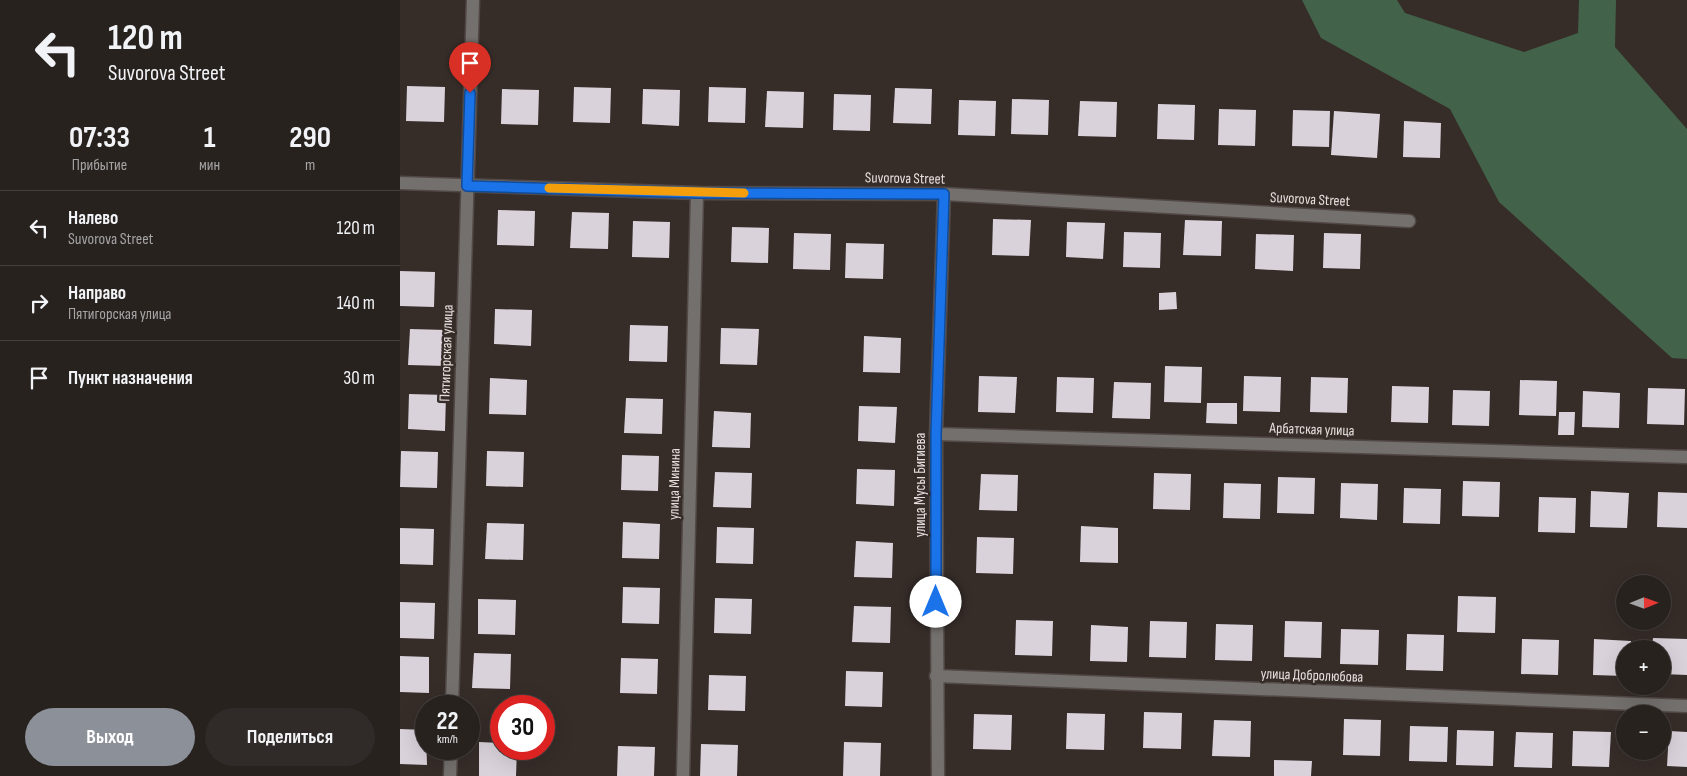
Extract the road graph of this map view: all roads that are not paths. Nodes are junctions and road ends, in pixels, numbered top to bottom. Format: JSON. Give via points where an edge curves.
{"nodes":[{"id":1,"x":473,"y":0,"type":"edge"},
{"id":2,"x":400,"y":183,"type":"edge"},
{"id":3,"x":467,"y":186,"type":"junction"},
{"id":4,"x":697,"y":193,"type":"junction"},
{"id":5,"x":944,"y":194,"type":"junction"},
{"id":6,"x":1409,"y":221,"type":"dead end"},
{"id":7,"x":936,"y":434,"type":"junction"},
{"id":8,"x":1687,"y":457,"type":"edge"},
{"id":9,"x":936,"y":676,"type":"junction"},
{"id":10,"x":452,"y":695,"type":"edge"},
{"id":11,"x":1687,"y":706,"type":"edge"},
{"id":12,"x":451,"y":760,"type":"edge"},
{"id":13,"x":450,"y":776,"type":"edge"},
{"id":14,"x":683,"y":776,"type":"edge"},
{"id":15,"x":938,"y":776,"type":"edge"}],
"edges":[{"from":1,"to":3,"type":"street","name":"Пятигорская улица"},
{"from":2,"to":3,"type":"street","name":"Suvorova Street"},
{"from":3,"to":4,"type":"street","name":"Suvorova Street"},
{"from":3,"to":10,"type":"street","name":"Пятигорская улица"},
{"from":4,"to":5,"type":"street","name":"Suvorova Street"},
{"from":4,"to":14,"type":"street","name":"улица Минина"},
{"from":5,"to":6,"type":"street","name":"Suvorova Street"},
{"from":5,"to":7,"type":"street","name":"улица Мусы Бигиева"},
{"from":7,"to":8,"type":"street","name":"Арбатская улица"},
{"from":7,"to":9,"type":"street","name":"улица Мусы Бигиева"},
{"from":9,"to":11,"type":"street","name":"улица Добролюбова"},
{"from":9,"to":15,"type":"street","name":"улица Мусы Бигиева"},
{"from":12,"to":13,"type":"street"}]}
